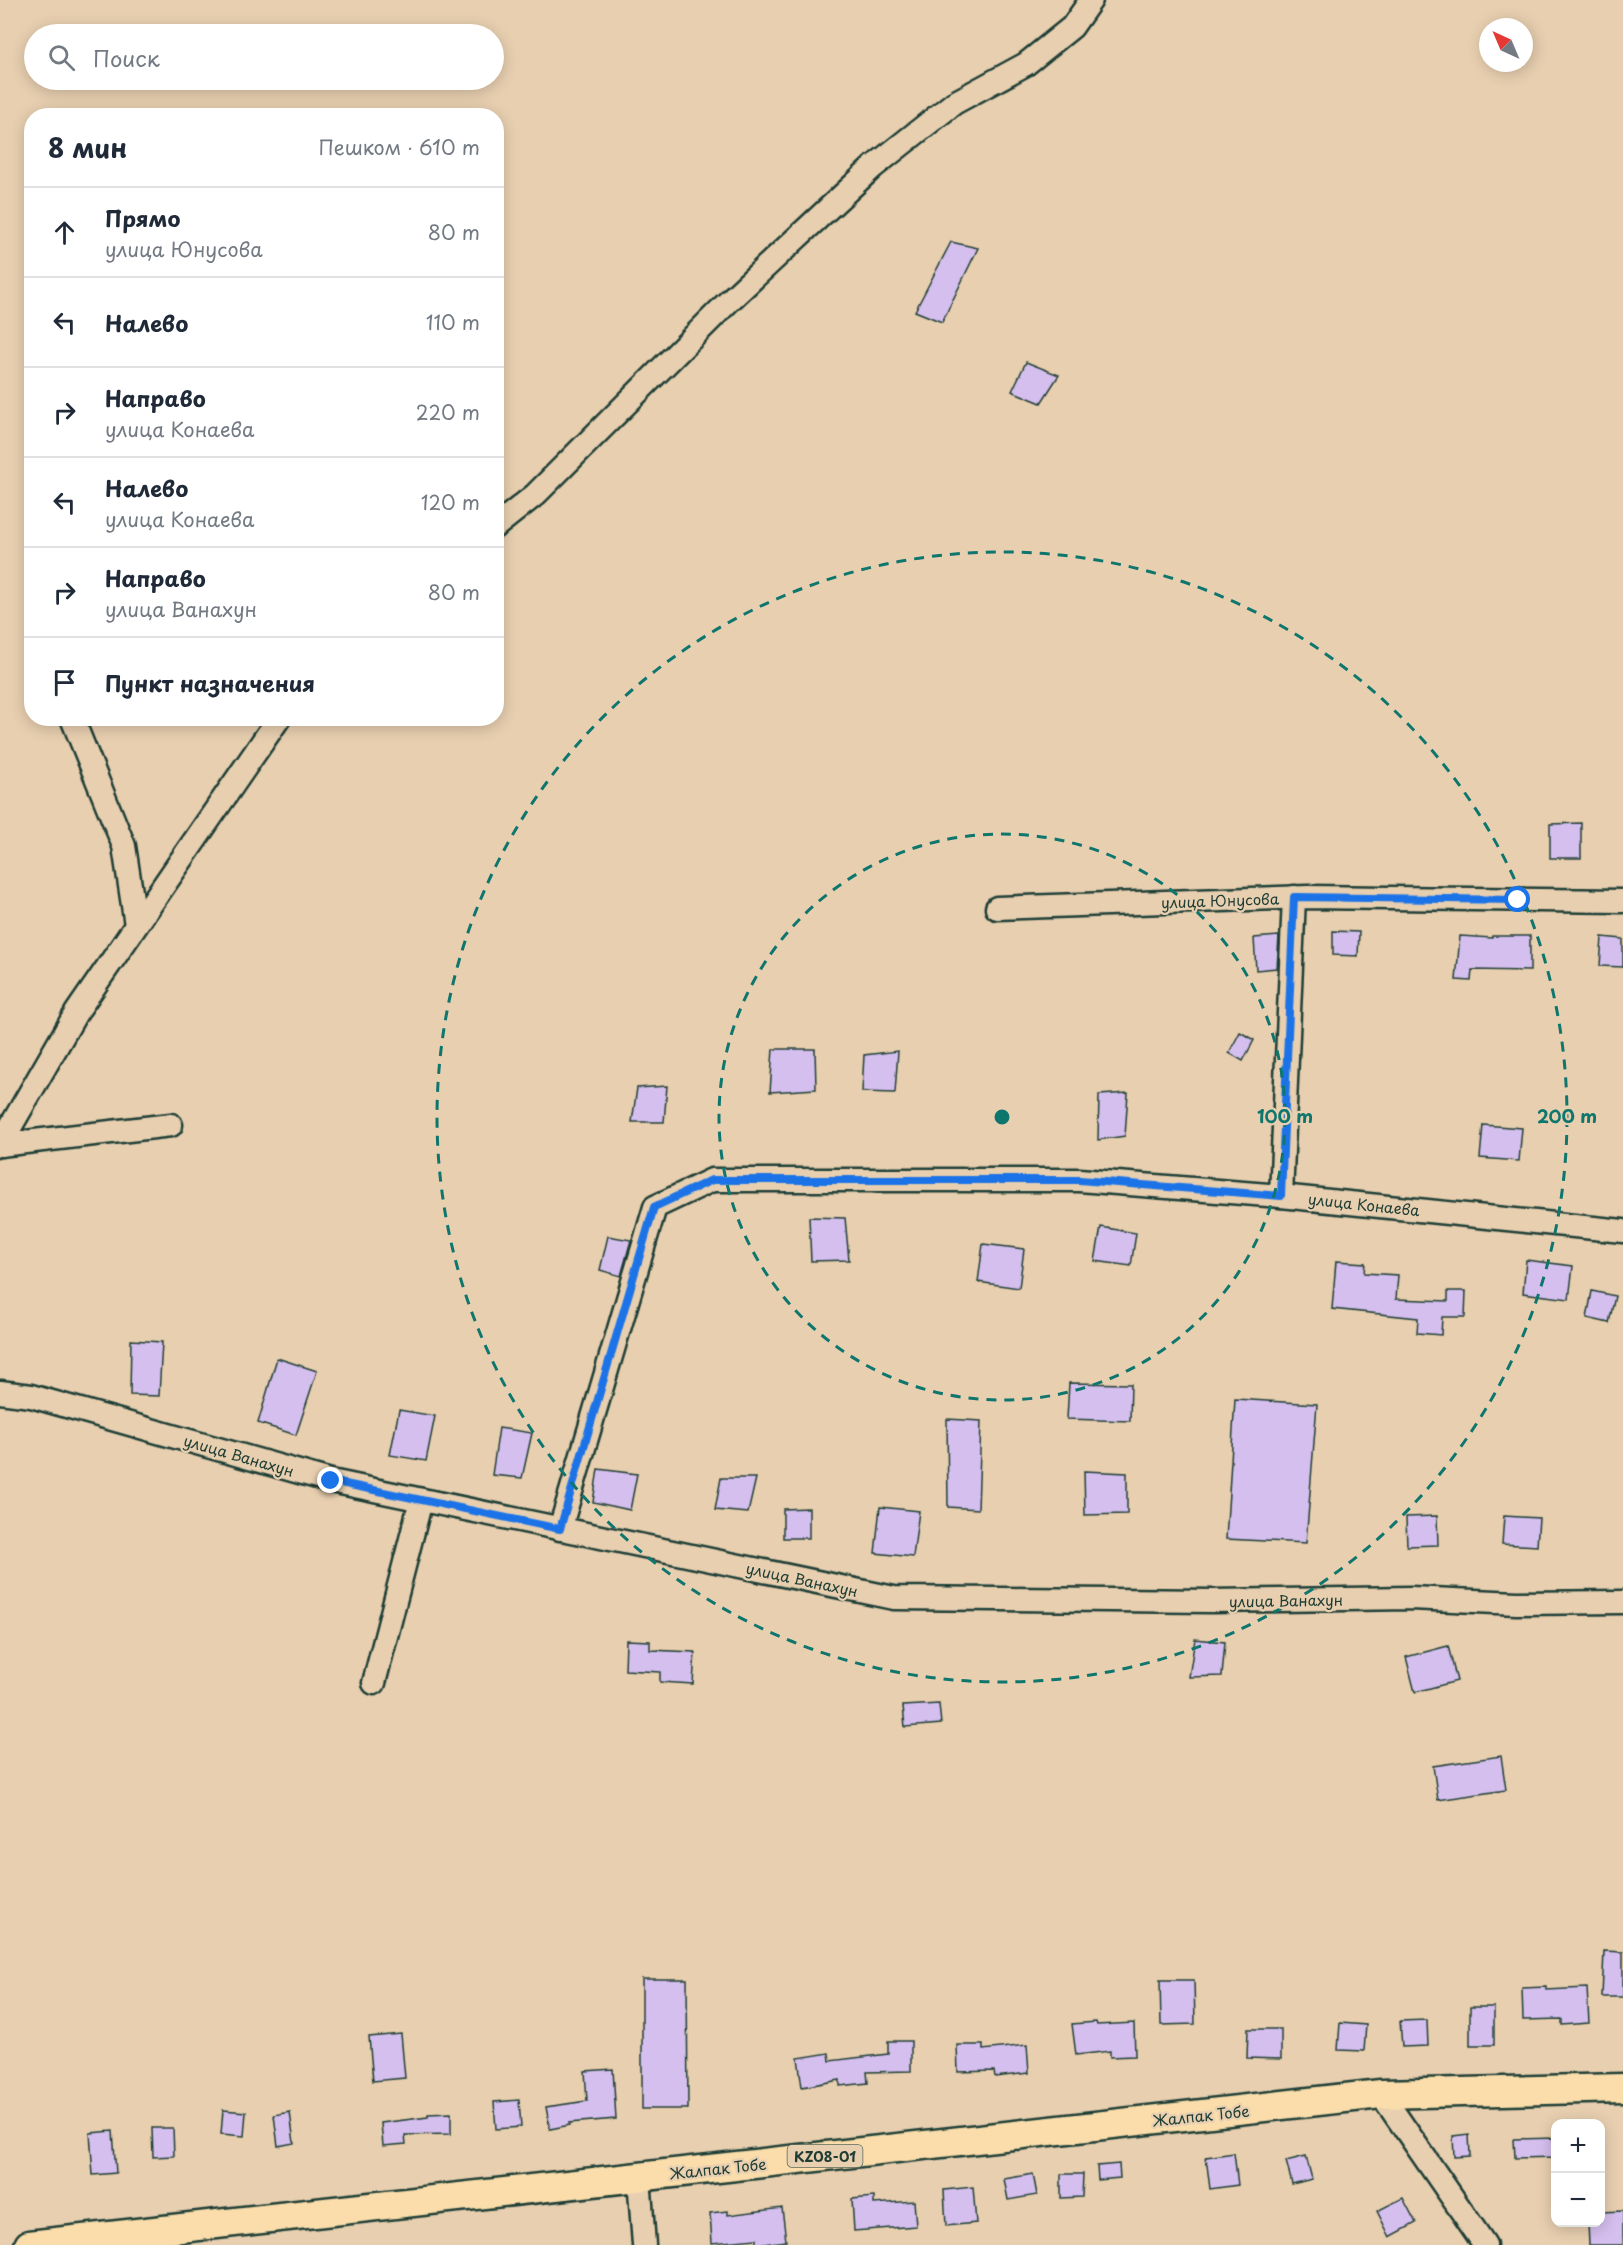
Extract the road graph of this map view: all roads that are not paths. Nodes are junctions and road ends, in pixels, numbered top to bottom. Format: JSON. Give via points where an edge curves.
{"nodes":[{"id":1,"x":1091,"y":0,"type":"edge"},
{"id":2,"x":504,"y":520,"type":"edge"},
{"id":3,"x":75,"y":726,"type":"edge"},
{"id":4,"x":273,"y":726,"type":"edge"},
{"id":5,"x":1294,"y":897,"type":"junction"},
{"id":6,"x":1623,"y":902,"type":"edge"},
{"id":7,"x":997,"y":908,"type":"dead end"},
{"id":8,"x":136,"y":925,"type":"junction"},
{"id":9,"x":171,"y":1125,"type":"dead end"},
{"id":10,"x":0,"y":1145,"type":"edge"},
{"id":11,"x":1281,"y":1196,"type":"junction"},
{"id":12,"x":1623,"y":1231,"type":"edge"},
{"id":13,"x":0,"y":1392,"type":"edge"},
{"id":14,"x":421,"y":1500,"type":"junction"},
{"id":15,"x":560,"y":1529,"type":"junction"},
{"id":16,"x":1623,"y":1602,"type":"edge"},
{"id":17,"x":374,"y":1683,"type":"dead end"},
{"id":18,"x":1623,"y":2088,"type":"edge"},
{"id":19,"x":1381,"y":2094,"type":"junction"},
{"id":20,"x":639,"y":2177,"type":"junction"},
{"id":21,"x":29,"y":2245,"type":"edge"},
{"id":22,"x":644,"y":2245,"type":"edge"},
{"id":23,"x":1485,"y":2245,"type":"edge"}],
"edges":[{"from":1,"to":2,"type":"street","via":[[1072,27],[1026,63],[954,103],[873,167],[731,298],[535,495]]},
{"from":3,"to":8,"type":"street","via":[[124,846]]},
{"from":4,"to":8,"type":"street"},
{"from":5,"to":6,"type":"street","name":"улица Юнусова"},
{"from":5,"to":7,"type":"street","name":"улица Юнусова"},
{"from":5,"to":11,"type":"street"},
{"from":8,"to":10,"type":"street","via":[[76,1013]]},
{"from":9,"to":10,"type":"street"},
{"from":11,"to":12,"type":"street","name":"улица Конаева"},
{"from":11,"to":15,"type":"street","name":"улица Конаева","via":[[1079,1180],[712,1180],[654,1207]]},
{"from":13,"to":14,"type":"street","name":"улица Ванахун","via":[[31,1396],[331,1481]]},
{"from":14,"to":15,"type":"street","name":"улица Ванахун"},
{"from":14,"to":17,"type":"street"},
{"from":15,"to":16,"type":"street","name":"улица Ванахун","via":[[894,1598]]},
{"from":18,"to":19,"type":"main road","name":"Жалпак Тобе","number":"KZ08-01"},
{"from":19,"to":20,"type":"main road","name":"Жалпак Тобе","number":"KZ08-01"},
{"from":19,"to":23,"type":"street"},
{"from":20,"to":21,"type":"main road","name":"Жалпак Тобе","number":"KZ08-01"},
{"from":20,"to":22,"type":"street"}]}
